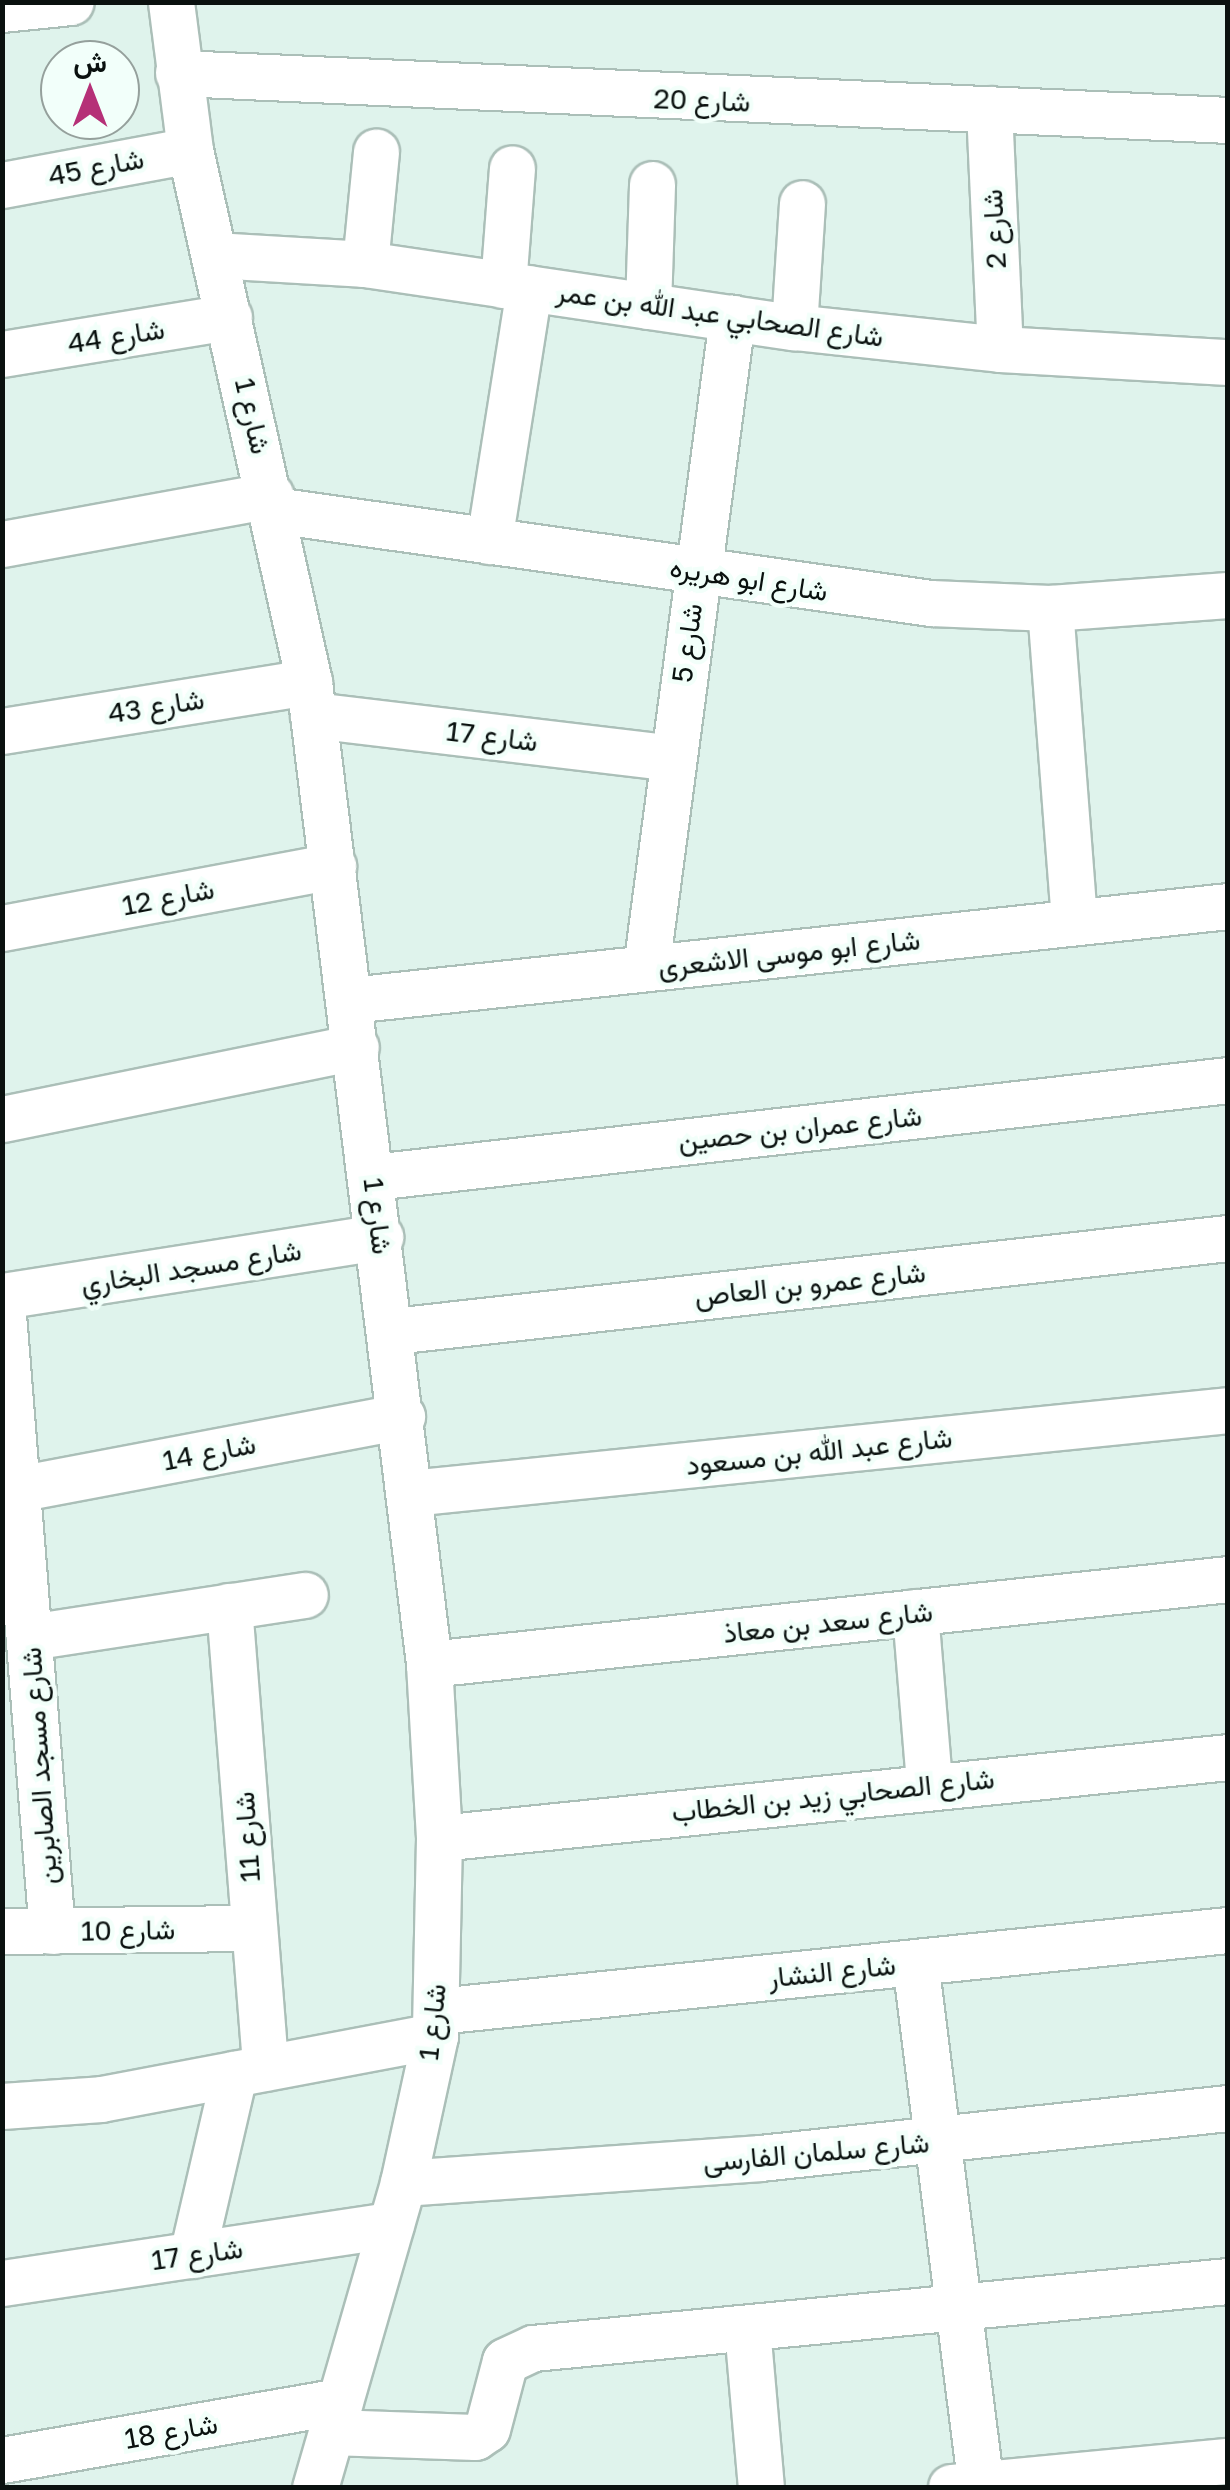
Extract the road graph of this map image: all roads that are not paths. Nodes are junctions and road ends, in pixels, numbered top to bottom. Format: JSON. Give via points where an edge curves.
{"nodes":[{"id":1,"x":71,"y":2,"type":"edge"},
{"id":2,"x":171,"y":2,"type":"edge"},
{"id":3,"x":2,"y":9,"type":"edge"},
{"id":4,"x":178,"y":74,"type":"junction"},
{"id":5,"x":989,"y":109,"type":"junction"},
{"id":6,"x":1228,"y":120,"type":"edge"},
{"id":7,"x":190,"y":150,"type":"junction"},
{"id":8,"x":376,"y":152,"type":"dead end"},
{"id":9,"x":512,"y":168,"type":"dead end"},
{"id":10,"x":652,"y":184,"type":"dead end"},
{"id":11,"x":2,"y":185,"type":"edge"},
{"id":12,"x":802,"y":203,"type":"dead end"},
{"id":13,"x":215,"y":255,"type":"junction"},
{"id":14,"x":365,"y":264,"type":"junction"},
{"id":15,"x":516,"y":286,"type":"junction"},
{"id":16,"x":648,"y":306,"type":"junction"},
{"id":17,"x":229,"y":317,"type":"junction"},
{"id":18,"x":732,"y":318,"type":"junction"},
{"id":19,"x":794,"y":328,"type":"junction"},
{"id":20,"x":1000,"y":350,"type":"junction"},
{"id":21,"x":2,"y":354,"type":"edge"},
{"id":22,"x":1228,"y":362,"type":"edge"},
{"id":23,"x":273,"y":503,"type":"junction"},
{"id":24,"x":489,"y":542,"type":"junction"},
{"id":25,"x":2,"y":544,"type":"edge"},
{"id":26,"x":697,"y":571,"type":"junction"},
{"id":27,"x":1228,"y":596,"type":"edge"},
{"id":28,"x":1050,"y":608,"type":"junction"},
{"id":29,"x":311,"y":698,"type":"junction"},
{"id":30,"x":2,"y":731,"type":"edge"},
{"id":31,"x":670,"y":758,"type":"junction"},
{"id":32,"x":333,"y":866,"type":"junction"},
{"id":33,"x":1228,"y":906,"type":"edge"},
{"id":34,"x":1074,"y":922,"type":"junction"},
{"id":35,"x":2,"y":928,"type":"edge"},
{"id":36,"x":646,"y":968,"type":"junction"},
{"id":37,"x":350,"y":1000,"type":"junction"},
{"id":38,"x":356,"y":1047,"type":"junction"},
{"id":39,"x":1228,"y":1080,"type":"edge"},
{"id":40,"x":2,"y":1118,"type":"edge"},
{"id":41,"x":372,"y":1177,"type":"junction"},
{"id":42,"x":380,"y":1237,"type":"junction"},
{"id":43,"x":1228,"y":1238,"type":"edge"},
{"id":44,"x":2,"y":1299,"type":"edge"},
{"id":45,"x":393,"y":1331,"type":"junction"},
{"id":46,"x":1228,"y":1410,"type":"edge"},
{"id":47,"x":402,"y":1416,"type":"junction"},
{"id":48,"x":410,"y":1493,"type":"junction"},
{"id":49,"x":13,"y":1502,"type":"edge"},
{"id":50,"x":1228,"y":1580,"type":"edge"},
{"id":51,"x":305,"y":1594,"type":"dead end"},
{"id":52,"x":229,"y":1606,"type":"junction"},
{"id":53,"x":915,"y":1612,"type":"junction"},
{"id":54,"x":29,"y":1636,"type":"junction"},
{"id":55,"x":430,"y":1664,"type":"junction"},
{"id":56,"x":18,"y":1702,"type":"edge"},
{"id":57,"x":1228,"y":1757,"type":"edge"},
{"id":58,"x":929,"y":1784,"type":"junction"},
{"id":59,"x":440,"y":1838,"type":"junction"},
{"id":60,"x":254,"y":1928,"type":"junction"},
{"id":61,"x":1228,"y":1930,"type":"edge"},
{"id":62,"x":2,"y":1931,"type":"edge"},
{"id":63,"x":52,"y":1931,"type":"junction"},
{"id":64,"x":916,"y":1962,"type":"junction"},
{"id":65,"x":436,"y":2023,"type":"junction"},
{"id":66,"x":250,"y":2071,"type":"junction"},
{"id":67,"x":2,"y":2106,"type":"edge"},
{"id":68,"x":1228,"y":2108,"type":"edge"},
{"id":69,"x":938,"y":2141,"type":"junction"},
{"id":70,"x":397,"y":2204,"type":"junction"},
{"id":71,"x":192,"y":2255,"type":"junction"},
{"id":72,"x":1228,"y":2281,"type":"edge"},
{"id":73,"x":2,"y":2283,"type":"edge"},
{"id":74,"x":959,"y":2307,"type":"junction"},
{"id":75,"x":747,"y":2328,"type":"junction"},
{"id":76,"x":336,"y":2416,"type":"junction"},
{"id":77,"x":2,"y":2460,"type":"edge"},
{"id":78,"x":1228,"y":2461,"type":"edge"},
{"id":79,"x":970,"y":2486,"type":"edge"},
{"id":80,"x":315,"y":2488,"type":"edge"},
{"id":81,"x":761,"y":2488,"type":"edge"}],
"edges":[{"from":1,"to":3,"type":"street"},
{"from":2,"to":4,"type":"street","name":"شارع 1"},
{"from":4,"to":5,"type":"street","name":"شارع 20"},
{"from":4,"to":7,"type":"street","name":"شارع 1"},
{"from":5,"to":6,"type":"street","name":"شارع 20"},
{"from":5,"to":20,"type":"street","name":"شارع 2"},
{"from":7,"to":11,"type":"street","name":"شارع 45"},
{"from":7,"to":13,"type":"street","name":"شارع 1"},
{"from":8,"to":14,"type":"street"},
{"from":9,"to":15,"type":"street"},
{"from":10,"to":16,"type":"street"},
{"from":12,"to":19,"type":"street"},
{"from":13,"to":14,"type":"street","name":"شارع الصحابي عبد الله بن عمر"},
{"from":13,"to":17,"type":"street","name":"شارع 1"},
{"from":14,"to":15,"type":"street","name":"شارع الصحابي عبد الله بن عمر"},
{"from":15,"to":16,"type":"street","name":"شارع الصحابي عبد الله بن عمر"},
{"from":15,"to":24,"type":"street"},
{"from":16,"to":18,"type":"street","name":"شارع الصحابي عبد الله بن عمر"},
{"from":17,"to":21,"type":"street","name":"شارع 44"},
{"from":17,"to":23,"type":"street","name":"شارع 1"},
{"from":18,"to":19,"type":"street","name":"شارع الصحابي عبد الله بن عمر"},
{"from":18,"to":26,"type":"street","name":"شارع 5"},
{"from":19,"to":20,"type":"street","name":"شارع الصحابي عبد الله بن عمر"},
{"from":20,"to":22,"type":"street","name":"شارع الصحابي عبد الله بن عمر"},
{"from":23,"to":24,"type":"street","name":"شارع ابو هريره"},
{"from":23,"to":25,"type":"street","name":"شارع ابو هريره"},
{"from":23,"to":29,"type":"street","name":"شارع 1"},
{"from":24,"to":26,"type":"street","name":"شارع ابو هريره"},
{"from":26,"to":28,"type":"street","name":"شارع ابو هريره","via":[[912,601]]},
{"from":26,"to":31,"type":"street","name":"شارع 5"},
{"from":27,"to":28,"type":"street","name":"شارع ابو هريره"},
{"from":28,"to":34,"type":"street"},
{"from":29,"to":30,"type":"street","name":"شارع 43"},
{"from":29,"to":31,"type":"street","name":"شارع 17"},
{"from":29,"to":32,"type":"street","name":"شارع 1"},
{"from":31,"to":36,"type":"street","name":"شارع 5"},
{"from":32,"to":35,"type":"street","name":"شارع 12"},
{"from":32,"to":37,"type":"street","name":"شارع 1"},
{"from":33,"to":34,"type":"street","name":"شارع ابو موسى الاشعرى"},
{"from":34,"to":36,"type":"street","name":"شارع ابو موسى الاشعرى"},
{"from":36,"to":37,"type":"street","name":"شارع ابو موسى الاشعرى"},
{"from":37,"to":38,"type":"street","name":"شارع 1"},
{"from":38,"to":40,"type":"street"},
{"from":38,"to":41,"type":"street","name":"شارع 1"},
{"from":39,"to":41,"type":"street","name":"شارع عمران بن حصين"},
{"from":41,"to":42,"type":"street","name":"شارع 1"},
{"from":42,"to":44,"type":"street","name":"شارع مسجد البخاري"},
{"from":42,"to":45,"type":"street","name":"شارع 1"},
{"from":43,"to":45,"type":"street","name":"شارع عمرو بن العاص"},
{"from":44,"to":49,"type":"street","name":"شارع مسجد الصابرين"},
{"from":45,"to":47,"type":"street","name":"شارع 1"},
{"from":46,"to":48,"type":"street","name":"شارع عبد الله بن مسعود"},
{"from":47,"to":48,"type":"street","name":"شارع 1"},
{"from":47,"to":49,"type":"street","name":"شارع 14"},
{"from":48,"to":55,"type":"street","name":"شارع 1"},
{"from":49,"to":54,"type":"street","name":"شارع مسجد الصابرين"},
{"from":50,"to":53,"type":"street","name":"شارع سعد بن معاذ"},
{"from":51,"to":52,"type":"street"},
{"from":52,"to":54,"type":"street"},
{"from":52,"to":60,"type":"street","name":"شارع 11"},
{"from":53,"to":55,"type":"street","name":"شارع سعد بن معاذ"},
{"from":53,"to":58,"type":"street"},
{"from":54,"to":56,"type":"street","name":"شارع مسجد الصابرين"},
{"from":55,"to":59,"type":"street","name":"شارع 1"},
{"from":56,"to":63,"type":"street","name":"شارع مسجد الصابرين"},
{"from":57,"to":58,"type":"street","name":"شارع الصحابي زيد بن الخطاب"},
{"from":58,"to":59,"type":"street","name":"شارع الصحابي زيد بن الخطاب"},
{"from":59,"to":65,"type":"street","name":"شارع 1"},
{"from":60,"to":63,"type":"street","name":"شارع 10"},
{"from":60,"to":66,"type":"street","name":"شارع 11"},
{"from":61,"to":64,"type":"street","name":"شارع النشار"},
{"from":62,"to":63,"type":"street","name":"شارع 10"},
{"from":64,"to":65,"type":"street","name":"شارع النشار"},
{"from":64,"to":69,"type":"street"},
{"from":65,"to":66,"type":"street","name":"شارع النشار"},
{"from":65,"to":70,"type":"street","name":"شارع 1"},
{"from":66,"to":67,"type":"street","name":"شارع النشار","via":[[101,2099]]},
{"from":66,"to":71,"type":"street","name":"شارع 11"},
{"from":68,"to":69,"type":"street","name":"شارع سلمان الفارسى"},
{"from":69,"to":70,"type":"street","name":"شارع سلمان الفارسى"},
{"from":69,"to":74,"type":"street"},
{"from":70,"to":71,"type":"street","name":"شارع 17"},
{"from":70,"to":76,"type":"street","name":"شارع 1"},
{"from":71,"to":73,"type":"street","name":"شارع 17"},
{"from":72,"to":74,"type":"street"},
{"from":74,"to":75,"type":"street"},
{"from":74,"to":79,"type":"street"},
{"from":75,"to":76,"type":"street","via":[[516,2351],[499,2376],[487,2429],[475,2437]]},
{"from":75,"to":81,"type":"street"},
{"from":76,"to":77,"type":"street","name":"شارع 18"},
{"from":76,"to":80,"type":"street","name":"شارع 1"},
{"from":78,"to":79,"type":"street"}]}
